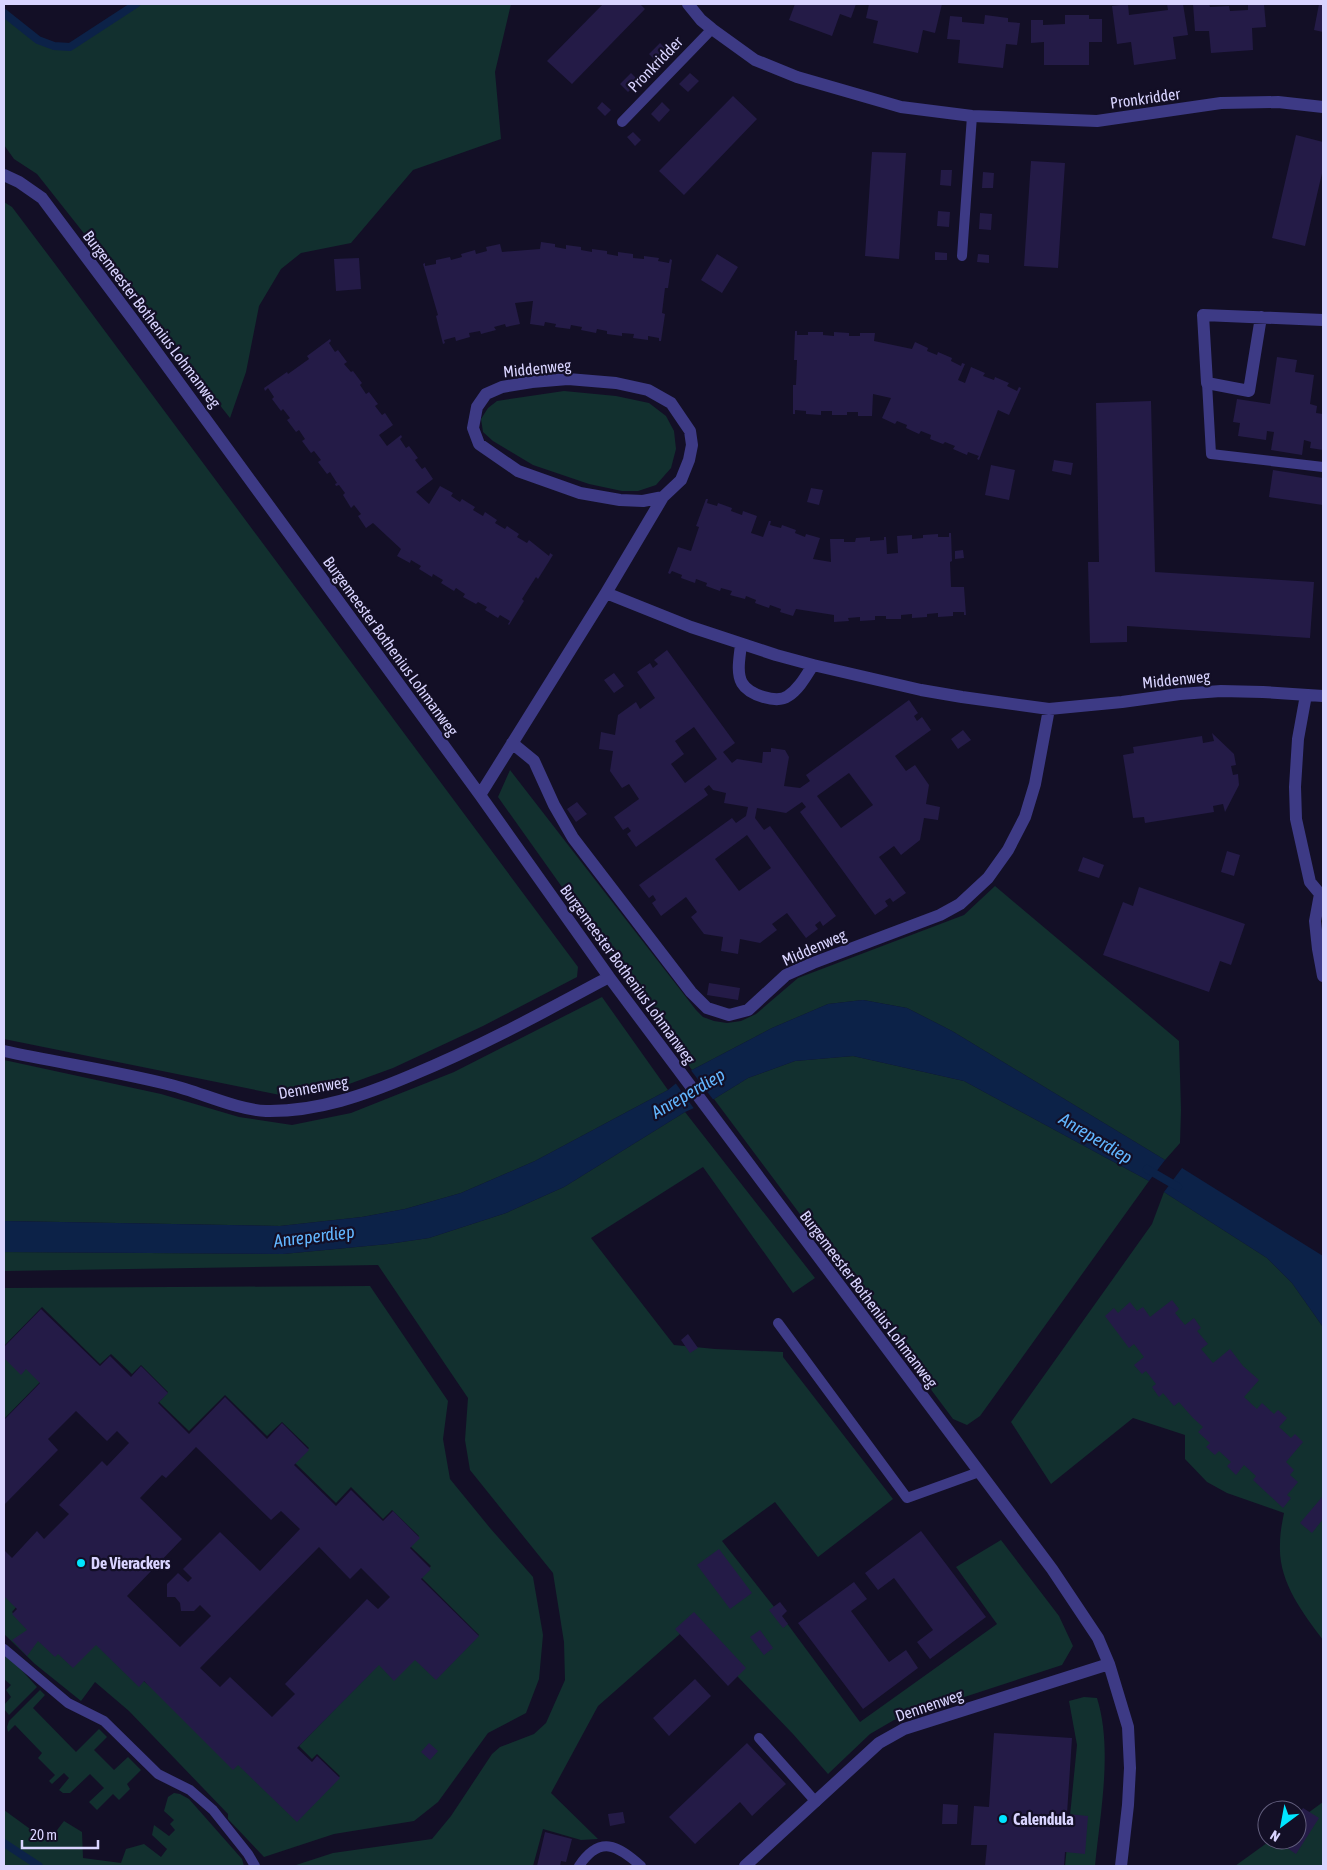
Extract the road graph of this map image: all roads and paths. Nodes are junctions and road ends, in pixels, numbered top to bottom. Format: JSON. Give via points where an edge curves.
{"nodes":[{"id":1,"x":688,"y":4,"type":"edge"},
{"id":2,"x":712,"y":28,"type":"junction"},
{"id":3,"x":1323,"y":107,"type":"edge"},
{"id":4,"x":972,"y":116,"type":"junction"},
{"id":5,"x":622,"y":122,"type":"dead end"},
{"id":6,"x":4,"y":175,"type":"edge"},
{"id":7,"x":962,"y":256,"type":"dead end"},
{"id":8,"x":1261,"y":316,"type":"junction"},
{"id":9,"x":1323,"y":320,"type":"edge"},
{"id":10,"x":1207,"y":383,"type":"junction"},
{"id":11,"x":1323,"y":467,"type":"edge"},
{"id":12,"x":663,"y":497,"type":"junction"},
{"id":13,"x":606,"y":593,"type":"junction"},
{"id":14,"x":741,"y":644,"type":"junction"},
{"id":15,"x":813,"y":666,"type":"junction"},
{"id":16,"x":1306,"y":694,"type":"junction"},
{"id":17,"x":1323,"y":696,"type":"edge"},
{"id":18,"x":1049,"y":709,"type":"junction"},
{"id":19,"x":512,"y":743,"type":"junction"},
{"id":20,"x":480,"y":795,"type":"junction"},
{"id":21,"x":1322,"y":894,"type":"edge"},
{"id":22,"x":1323,"y":976,"type":"edge"},
{"id":23,"x":609,"y":977,"type":"junction"},
{"id":24,"x":4,"y":1051,"type":"edge"},
{"id":25,"x":778,"y":1323,"type":"dead end"},
{"id":26,"x":979,"y":1472,"type":"junction"},
{"id":27,"x":4,"y":1649,"type":"edge"},
{"id":28,"x":1109,"y":1664,"type":"junction"},
{"id":29,"x":759,"y":1738,"type":"dead end"},
{"id":30,"x":816,"y":1802,"type":"junction"},
{"id":31,"x":255,"y":1866,"type":"edge"},
{"id":32,"x":579,"y":1866,"type":"edge"},
{"id":33,"x":641,"y":1866,"type":"edge"},
{"id":34,"x":745,"y":1866,"type":"edge"},
{"id":35,"x":1120,"y":1866,"type":"edge"}],
"edges":[{"from":1,"to":2,"type":"street","name":"Pronkridder"},
{"from":2,"to":4,"type":"street","name":"Pronkridder","via":[[755,60],[797,77],[900,107]]},
{"from":2,"to":5,"type":"lane","name":"Pronkridder"},
{"from":3,"to":4,"type":"street","name":"Pronkridder","via":[[1278,102],[1222,103],[1096,121]]},
{"from":4,"to":7,"type":"lane"},
{"from":6,"to":20,"type":"street","name":"Burgemeester Bothenius Lohmanweg","via":[[42,198]]},
{"from":8,"to":9,"type":"street"},
{"from":8,"to":10,"type":"street","via":[[1249,391]]},
{"from":8,"to":10,"type":"street","via":[[1203,315]]},
{"from":10,"to":11,"type":"lane","via":[[1211,454]]},
{"from":12,"to":12,"type":"street","name":"Middenweg","via":[[681,480],[692,445],[690,431],[671,403],[648,390],[616,383],[568,379],[532,382],[502,387],[486,394],[477,407],[473,428],[480,444],[518,471],[588,495],[643,501]]},
{"from":12,"to":13,"type":"street","name":"Middenweg"},
{"from":13,"to":14,"type":"street","name":"Middenweg"},
{"from":13,"to":19,"type":"street","name":"Middenweg"},
{"from":14,"to":15,"type":"street","name":"Middenweg"},
{"from":14,"to":15,"type":"street","via":[[739,670],[742,684],[770,699],[787,697]]},
{"from":15,"to":18,"type":"street","name":"Middenweg","via":[[921,690]]},
{"from":16,"to":17,"type":"street","name":"Middenweg"},
{"from":16,"to":18,"type":"street","name":"Middenweg","via":[[1221,691]]},
{"from":16,"to":21,"type":"street","via":[[1298,739],[1296,819],[1310,882]]},
{"from":18,"to":19,"type":"street","name":"Middenweg","via":[[1035,784],[1025,817],[1008,850],[988,878],[960,904],[940,915],[786,975],[748,1010],[729,1015],[707,1008],[691,992],[573,838],[534,761]]},
{"from":19,"to":20,"type":"street","name":"Middenweg"},
{"from":20,"to":23,"type":"street","name":"Burgemeester Bothenius Lohmanweg"},
{"from":21,"to":22,"type":"street","via":[[1315,921]]},
{"from":23,"to":24,"type":"street","name":"Dennenweg","via":[[450,1060],[344,1101],[292,1111],[263,1111],[171,1085]]},
{"from":23,"to":26,"type":"street","name":"Burgemeester Bothenius Lohmanweg"},
{"from":25,"to":26,"type":"lane","via":[[907,1498]]},
{"from":26,"to":28,"type":"street","name":"Burgemeester Bothenius Lohmanweg","via":[[1052,1569],[1098,1638]]},
{"from":27,"to":31,"type":"lane","via":[[68,1703],[104,1721],[158,1774],[190,1790],[213,1810]]},
{"from":28,"to":30,"type":"street","name":"Dennenweg","via":[[904,1728],[879,1743]]},
{"from":28,"to":35,"type":"street","name":"Burgemeester Bothenius Lohmanweg","via":[[1128,1727],[1129,1786]]},
{"from":29,"to":30,"type":"lane"},
{"from":30,"to":34,"type":"street","name":"Dennenweg"},
{"from":32,"to":33,"type":"lane","via":[[587,1854],[598,1847],[616,1848]]}]}
